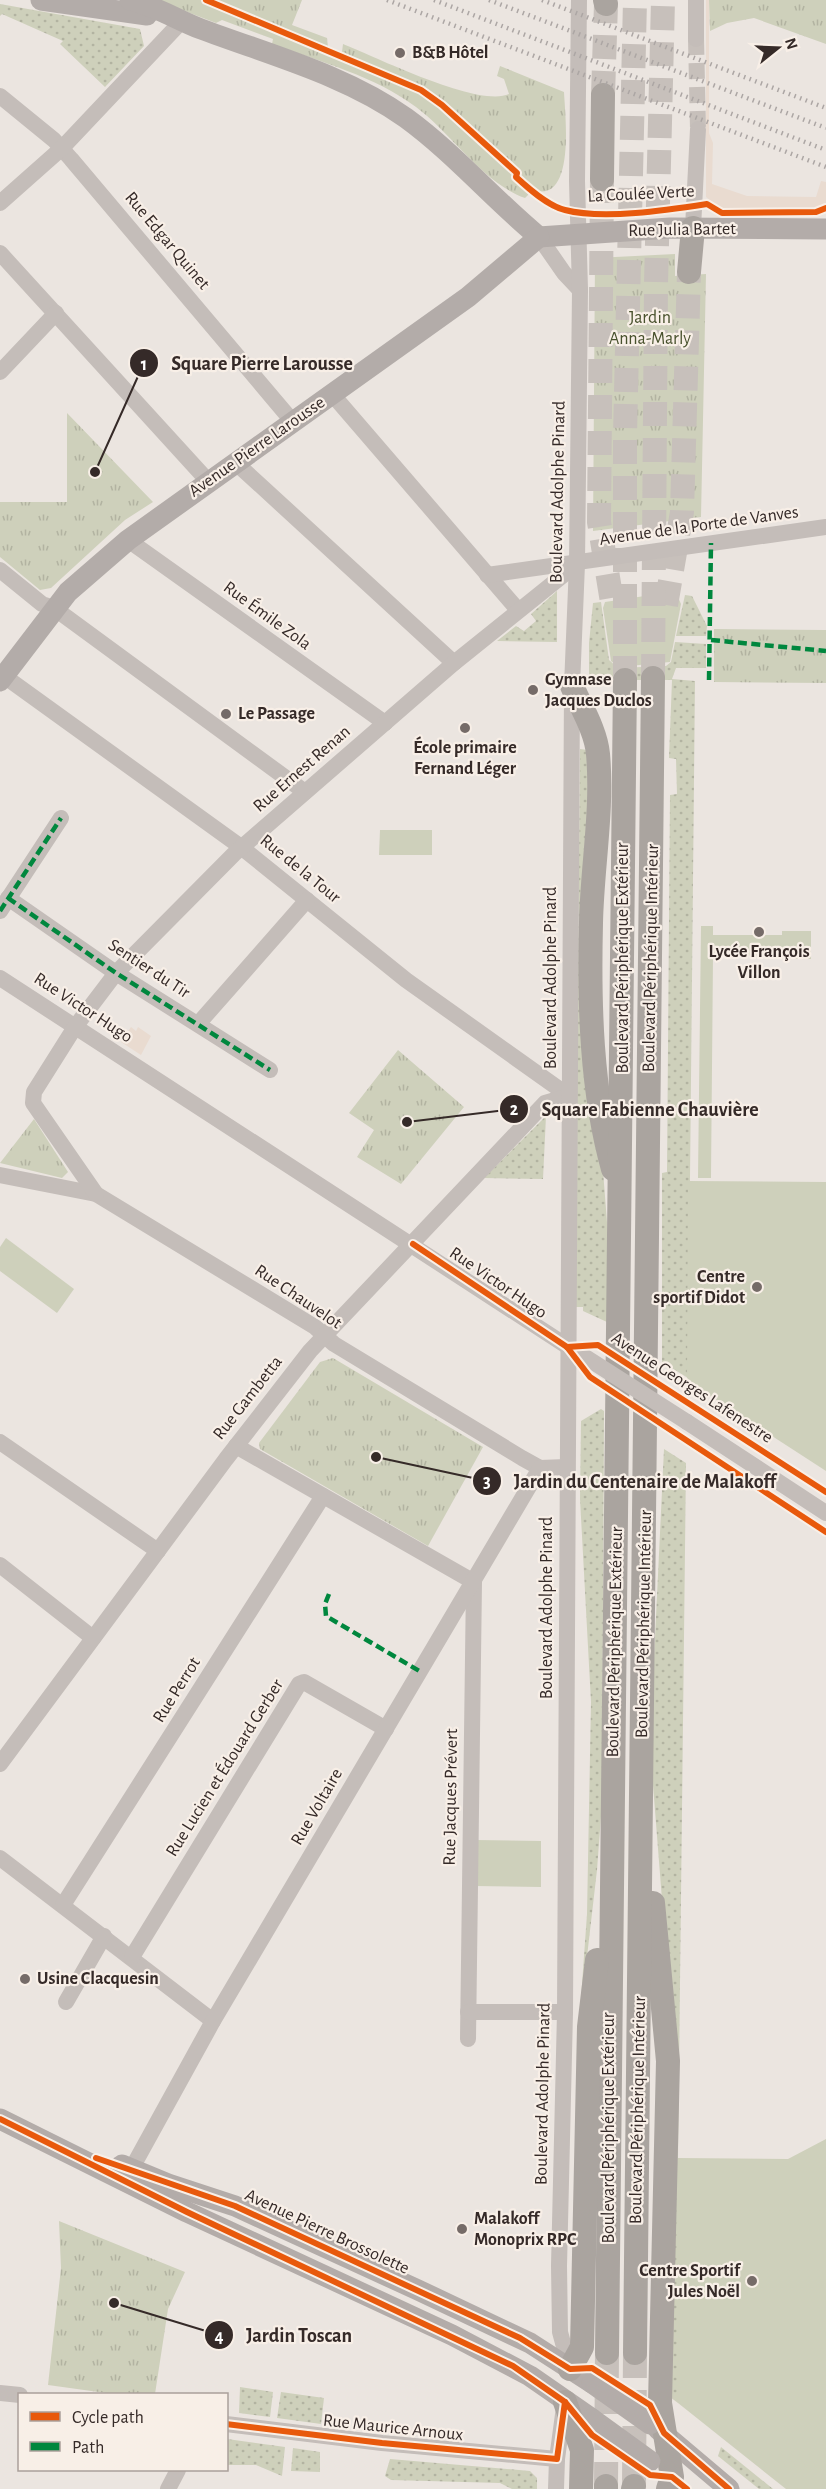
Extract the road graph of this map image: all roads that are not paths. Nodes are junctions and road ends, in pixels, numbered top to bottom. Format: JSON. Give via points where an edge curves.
{"nodes":[{"id":1,"x":41,"y":0,"type":"edge"},
{"id":2,"x":130,"y":0,"type":"edge"},
{"id":3,"x":579,"y":0,"type":"edge"},
{"id":4,"x":696,"y":0,"type":"edge"},
{"id":5,"x":181,"y":22,"type":"junction"},
{"id":6,"x":696,"y":39,"type":"tunnel mouth"},
{"id":7,"x":603,"y":95,"type":"tunnel mouth"},
{"id":8,"x":0,"y":96,"type":"edge"},
{"id":9,"x":698,"y":129,"type":"tunnel mouth"},
{"id":10,"x":62,"y":148,"type":"junction"},
{"id":11,"x":602,"y":179,"type":"tunnel mouth"},
{"id":12,"x":0,"y":203,"type":"edge"},
{"id":13,"x":693,"y":228,"type":"junction"},
{"id":14,"x":826,"y":229,"type":"edge"},
{"id":15,"x":578,"y":235,"type":"junction"},
{"id":16,"x":539,"y":237,"type":"junction"},
{"id":17,"x":0,"y":253,"type":"edge"},
{"id":18,"x":689,"y":272,"type":"tunnel mouth"},
{"id":19,"x":580,"y":290,"type":"junction"},
{"id":20,"x":56,"y":313,"type":"junction"},
{"id":21,"x":0,"y":372,"type":"edge"},
{"id":22,"x":332,"y":394,"type":"junction"},
{"id":23,"x":293,"y":422,"type":"junction"},
{"id":24,"x":236,"y":463,"type":"junction"},
{"id":25,"x":208,"y":481,"type":"junction"},
{"id":26,"x":826,"y":527,"type":"edge"},
{"id":27,"x":128,"y":540,"type":"junction"},
{"id":28,"x":577,"y":564,"type":"junction"},
{"id":29,"x":0,"y":570,"type":"edge"},
{"id":30,"x":487,"y":575,"type":"junction"},
{"id":31,"x":54,"y":608,"type":"junction"},
{"id":32,"x":519,"y":610,"type":"junction"},
{"id":33,"x":454,"y":663,"type":"junction"},
{"id":34,"x":653,"y":678,"type":"tunnel mouth"},
{"id":35,"x":2,"y":679,"type":"edge"},
{"id":36,"x":625,"y":680,"type":"tunnel mouth"},
{"id":37,"x":573,"y":686,"type":"junction"},
{"id":38,"x":385,"y":723,"type":"junction"},
{"id":39,"x":305,"y":792,"type":"junction"},
{"id":40,"x":61,"y":818,"type":"dead end"},
{"id":41,"x":241,"y":847,"type":"junction"},
{"id":42,"x":307,"y":900,"type":"junction"},
{"id":43,"x":4,"y":904,"type":"edge"},
{"id":44,"x":116,"y":972,"type":"junction"},
{"id":45,"x":0,"y":978,"type":"edge"},
{"id":46,"x":198,"y":1024,"type":"junction"},
{"id":47,"x":75,"y":1027,"type":"junction"},
{"id":48,"x":270,"y":1070,"type":"dead end"},
{"id":49,"x":569,"y":1096,"type":"junction"},
{"id":50,"x":0,"y":1175,"type":"edge"},
{"id":51,"x":96,"y":1194,"type":"junction"},
{"id":52,"x":621,"y":1197,"type":"junction"},
{"id":53,"x":413,"y":1244,"type":"junction"},
{"id":54,"x":324,"y":1334,"type":"junction"},
{"id":55,"x":573,"y":1350,"type":"junction"},
{"id":56,"x":0,"y":1442,"type":"edge"},
{"id":57,"x":236,"y":1446,"type":"junction"},
{"id":58,"x":567,"y":1467,"type":"junction"},
{"id":59,"x":540,"y":1468,"type":"junction"},
{"id":60,"x":323,"y":1496,"type":"junction"},
{"id":61,"x":826,"y":1513,"type":"edge"},
{"id":62,"x":158,"y":1551,"type":"junction"},
{"id":63,"x":0,"y":1565,"type":"edge"},
{"id":64,"x":474,"y":1582,"type":"junction"},
{"id":65,"x":93,"y":1638,"type":"junction"},
{"id":66,"x":386,"y":1729,"type":"junction"},
{"id":67,"x":0,"y":1764,"type":"edge"},
{"id":68,"x":642,"y":1805,"type":"junction"},
{"id":69,"x":611,"y":1847,"type":"junction"},
{"id":70,"x":0,"y":1858,"type":"edge"},
{"id":71,"x":63,"y":1905,"type":"junction"},
{"id":72,"x":104,"y":1936,"type":"junction"},
{"id":73,"x":132,"y":1957,"type":"junction"},
{"id":74,"x":66,"y":2002,"type":"dead end"},
{"id":75,"x":468,"y":2012,"type":"junction"},
{"id":76,"x":565,"y":2012,"type":"junction"},
{"id":77,"x":213,"y":2021,"type":"junction"},
{"id":78,"x":468,"y":2039,"type":"dead end"},
{"id":79,"x":0,"y":2119,"type":"edge"},
{"id":80,"x":61,"y":2147,"type":"junction"},
{"id":81,"x":132,"y":2168,"type":"junction"},
{"id":82,"x":607,"y":2352,"type":"tunnel mouth"},
{"id":83,"x":635,"y":2353,"type":"tunnel mouth"},
{"id":84,"x":570,"y":2369,"type":"junction"},
{"id":85,"x":0,"y":2393,"type":"edge"},
{"id":86,"x":18,"y":2395,"type":"edge"},
{"id":87,"x":565,"y":2402,"type":"junction"},
{"id":88,"x":228,"y":2424,"type":"edge"},
{"id":89,"x":657,"y":2428,"type":"junction"},
{"id":90,"x":556,"y":2459,"type":"junction"},
{"id":91,"x":177,"y":2471,"type":"edge"},
{"id":92,"x":675,"y":2485,"type":"edge"},
{"id":93,"x":168,"y":2489,"type":"edge"},
{"id":94,"x":556,"y":2489,"type":"edge"},
{"id":95,"x":580,"y":2489,"type":"edge"},
{"id":96,"x":729,"y":2489,"type":"edge"}],
"edges":[{"from":1,"to":5,"type":"main road"},
{"from":2,"to":5,"type":"main road","via":[[153,6]]},
{"from":3,"to":15,"type":"street","name":"Boulevard Adolphe Pinard"},
{"from":4,"to":6,"type":"street"},
{"from":5,"to":10,"type":"street"},
{"from":5,"to":16,"type":"main road","via":[[379,100],[449,154]]},
{"from":7,"to":11,"type":"highway"},
{"from":8,"to":10,"type":"street","name":"Rue Edgar Quinet"},
{"from":9,"to":13,"type":"street"},
{"from":10,"to":12,"type":"street"},
{"from":10,"to":23,"type":"street","name":"Rue Edgar Quinet"},
{"from":13,"to":14,"type":"main road","name":"Rue Julia Bartet"},
{"from":13,"to":15,"type":"main road","name":"Rue Julia Bartet"},
{"from":13,"to":18,"type":"highway"},
{"from":15,"to":16,"type":"main road","name":"Rue Julia Bartet"},
{"from":15,"to":19,"type":"street","name":"Boulevard Adolphe Pinard"},
{"from":16,"to":19,"type":"street"},
{"from":16,"to":22,"type":"main road","name":"Avenue Pierre Larousse","via":[[468,297]]},
{"from":17,"to":20,"type":"street"},
{"from":19,"to":28,"type":"street","name":"Boulevard Adolphe Pinard"},
{"from":20,"to":21,"type":"street"},
{"from":20,"to":25,"type":"street"},
{"from":22,"to":23,"type":"main road","name":"Avenue Pierre Larousse"},
{"from":22,"to":30,"type":"street"},
{"from":23,"to":24,"type":"main road","name":"Avenue Pierre Larousse"},
{"from":24,"to":25,"type":"main road","name":"Avenue Pierre Larousse"},
{"from":24,"to":33,"type":"street"},
{"from":25,"to":27,"type":"main road","name":"Avenue Pierre Larousse"},
{"from":26,"to":28,"type":"street","name":"Avenue de la Porte de Vanves"},
{"from":27,"to":31,"type":"main road","name":"Avenue Pierre Larousse"},
{"from":27,"to":38,"type":"street","name":"Rue Émile Zola"},
{"from":28,"to":30,"type":"street","name":"Avenue de la Porte de Vanves"},
{"from":28,"to":32,"type":"street","name":"Rue Ernest Renan"},
{"from":28,"to":37,"type":"street","name":"Boulevard Adolphe Pinard"},
{"from":29,"to":31,"type":"street","via":[[42,604]]},
{"from":30,"to":32,"type":"street"},
{"from":31,"to":35,"type":"main road","name":"Avenue Pierre Larousse"},
{"from":31,"to":39,"type":"street"},
{"from":32,"to":33,"type":"street","name":"Rue Ernest Renan"},
{"from":33,"to":38,"type":"street","name":"Rue Ernest Renan"},
{"from":34,"to":68,"type":"highway","name":"Boulevard Périphérique Intérieur"},
{"from":35,"to":41,"type":"street","name":"Rue de la Tour"},
{"from":36,"to":52,"type":"highway","name":"Boulevard Périphérique Extérieur"},
{"from":37,"to":49,"type":"street","name":"Boulevard Adolphe Pinard"},
{"from":37,"to":52,"type":"highway","via":[[598,754],[591,921],[593,1049],[605,1142]]},
{"from":38,"to":39,"type":"street","name":"Rue Ernest Renan"},
{"from":39,"to":41,"type":"street","name":"Rue Ernest Renan"},
{"from":40,"to":43,"type":"street"},
{"from":41,"to":42,"type":"street","name":"Rue de la Tour"},
{"from":41,"to":44,"type":"street","name":"Rue Ernest Renan"},
{"from":42,"to":46,"type":"street"},
{"from":42,"to":49,"type":"street","name":"Rue de la Tour","via":[[406,980]]},
{"from":43,"to":44,"type":"street","name":"Sentier du Tir"},
{"from":44,"to":46,"type":"street","name":"Sentier du Tir"},
{"from":44,"to":47,"type":"street","name":"Rue Ernest Renan"},
{"from":45,"to":47,"type":"street","name":"Rue Victor Hugo"},
{"from":46,"to":48,"type":"street","name":"Sentier du Tir"},
{"from":47,"to":51,"type":"street","name":"Rue Ernest Renan","via":[[34,1092],[33,1103]]},
{"from":47,"to":53,"type":"street","name":"Rue Victor Hugo"},
{"from":49,"to":53,"type":"street","name":"Rue Gambetta","via":[[545,1103]]},
{"from":49,"to":55,"type":"street","name":"Boulevard Adolphe Pinard"},
{"from":50,"to":51,"type":"street","name":"Rue Chauvelot"},
{"from":51,"to":54,"type":"street","name":"Rue Chauvelot"},
{"from":52,"to":69,"type":"highway","name":"Boulevard Périphérique Extérieur"},
{"from":53,"to":54,"type":"street","name":"Rue Gambetta"},
{"from":53,"to":55,"type":"street","name":"Rue Victor Hugo"},
{"from":54,"to":57,"type":"street","name":"Rue Gambetta"},
{"from":54,"to":59,"type":"street","name":"Rue Chauvelot","via":[[334,1344]]},
{"from":55,"to":58,"type":"street","name":"Boulevard Adolphe Pinard"},
{"from":55,"to":61,"type":"street","name":"Avenue Georges Lafenestre","bridge":true},
{"from":56,"to":62,"type":"street"},
{"from":57,"to":60,"type":"street"},
{"from":57,"to":62,"type":"street","name":"Rue Gambetta"},
{"from":58,"to":59,"type":"street"},
{"from":58,"to":76,"type":"street","name":"Boulevard Adolphe Pinard"},
{"from":59,"to":64,"type":"street","name":"Rue Voltaire"},
{"from":60,"to":64,"type":"street"},
{"from":60,"to":71,"type":"street","name":"Rue Perrot"},
{"from":62,"to":65,"type":"street","name":"Rue Gambetta"},
{"from":63,"to":65,"type":"street"},
{"from":64,"to":66,"type":"street","name":"Rue Voltaire"},
{"from":64,"to":75,"type":"street","name":"Rue Jacques Prévert"},
{"from":65,"to":67,"type":"street","name":"Rue Gambetta"},
{"from":66,"to":73,"type":"street","name":"Rue Lucien et Édouard Gerber","via":[[304,1682],[298,1684]]},
{"from":66,"to":77,"type":"street","name":"Rue Voltaire"},
{"from":68,"to":83,"type":"highway","name":"Boulevard Périphérique Intérieur"},
{"from":68,"to":89,"type":"highway","via":[[668,2061]]},
{"from":69,"to":82,"type":"highway","name":"Boulevard Périphérique Extérieur"},
{"from":69,"to":84,"type":"highway","via":[[589,2027],[582,2347]]},
{"from":70,"to":71,"type":"street"},
{"from":71,"to":72,"type":"street"},
{"from":72,"to":73,"type":"street"},
{"from":72,"to":74,"type":"street"},
{"from":73,"to":77,"type":"street"},
{"from":75,"to":76,"type":"street"},
{"from":75,"to":78,"type":"street","name":"Rue Jacques Prévert"},
{"from":76,"to":84,"type":"street","name":"Boulevard Adolphe Pinard","via":[[559,2326]]},
{"from":77,"to":81,"type":"street","name":"Rue Voltaire"},
{"from":79,"to":80,"type":"main road","name":"Avenue Pierre Brossolette"},
{"from":80,"to":81,"type":"main road","name":"Avenue Pierre Brossolette"},
{"from":80,"to":87,"type":"main road","name":"Avenue Pierre Brossolette","via":[[187,2212],[452,2335],[530,2376]]},
{"from":81,"to":84,"type":"main road","name":"Avenue Pierre Brossolette","via":[[235,2206],[530,2343]]},
{"from":84,"to":87,"type":"main road"},
{"from":84,"to":89,"type":"main road","name":"Avenue Pierre Brossolette","bridge":true},
{"from":85,"to":86,"type":"street"},
{"from":87,"to":90,"type":"street"},
{"from":87,"to":92,"type":"main road","name":"Avenue Pierre Brossolette","bridge":true,"via":[[650,2462]]},
{"from":87,"to":95,"type":"highway","via":[[582,2450]]},
{"from":88,"to":90,"type":"street","name":"Rue Maurice Arnoux"},
{"from":89,"to":92,"type":"highway"},
{"from":89,"to":96,"type":"main road","name":"Avenue Pierre Brossolette"},
{"from":90,"to":94,"type":"street"},
{"from":91,"to":93,"type":"street"}]}
